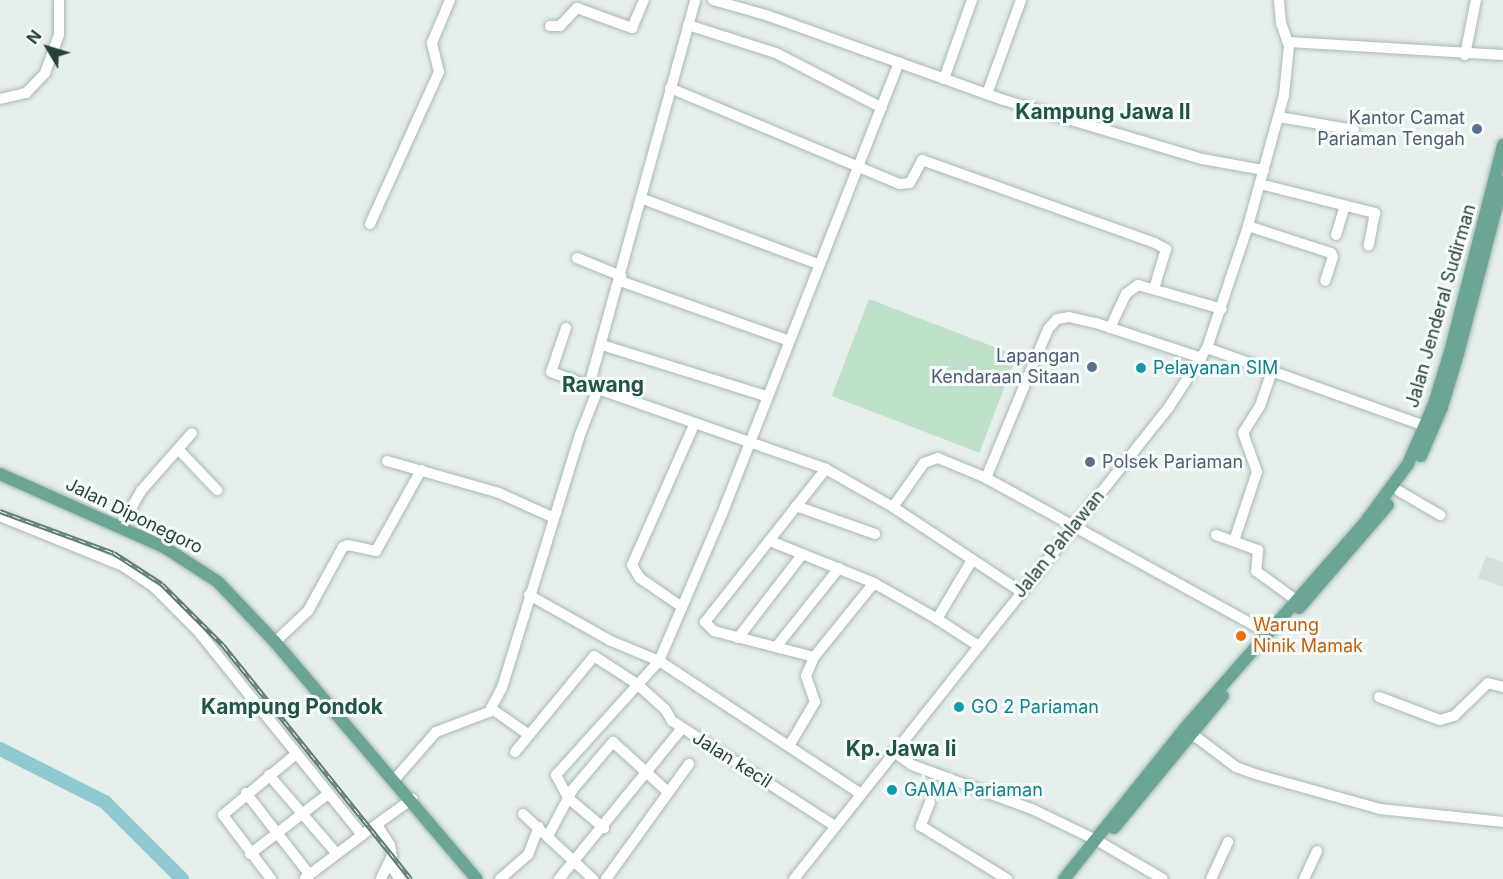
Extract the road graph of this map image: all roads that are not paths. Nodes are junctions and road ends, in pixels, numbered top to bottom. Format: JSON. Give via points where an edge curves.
{"nodes":[{"id":1,"x":59,"y":0,"type":"edge"},
{"id":2,"x":450,"y":0,"type":"edge"},
{"id":3,"x":644,"y":0,"type":"edge"},
{"id":4,"x":694,"y":0,"type":"edge"},
{"id":5,"x":713,"y":0,"type":"edge"},
{"id":6,"x":972,"y":0,"type":"edge"},
{"id":7,"x":1021,"y":0,"type":"edge"},
{"id":8,"x":1279,"y":0,"type":"edge"},
{"id":9,"x":1476,"y":0,"type":"edge"},
{"id":10,"x":688,"y":25,"type":"junction"},
{"id":11,"x":550,"y":27,"type":"dead end"},
{"id":12,"x":1289,"y":42,"type":"junction"},
{"id":13,"x":1465,"y":54,"type":"junction"},
{"id":14,"x":1503,"y":55,"type":"edge"},
{"id":15,"x":899,"y":62,"type":"junction"},
{"id":16,"x":944,"y":79,"type":"junction"},
{"id":17,"x":670,"y":88,"type":"junction"},
{"id":18,"x":987,"y":94,"type":"junction"},
{"id":19,"x":0,"y":99,"type":"edge"},
{"id":20,"x":882,"y":108,"type":"junction"},
{"id":21,"x":1279,"y":117,"type":"junction"},
{"id":22,"x":1354,"y":130,"type":"dead end"},
{"id":23,"x":1503,"y":145,"type":"edge"},
{"id":24,"x":1501,"y":163,"type":"edge"},
{"id":25,"x":858,"y":168,"type":"junction"},
{"id":26,"x":1264,"y":170,"type":"junction"},
{"id":27,"x":1503,"y":182,"type":"edge"},
{"id":28,"x":1260,"y":184,"type":"junction"},
{"id":29,"x":643,"y":199,"type":"junction"},
{"id":30,"x":1345,"y":206,"type":"junction"},
{"id":31,"x":370,"y":224,"type":"dead end"},
{"id":32,"x":1497,"y":224,"type":"edge"},
{"id":33,"x":1248,"y":226,"type":"junction"},
{"id":34,"x":1336,"y":235,"type":"dead end"},
{"id":35,"x":1369,"y":245,"type":"dead end"},
{"id":36,"x":578,"y":258,"type":"dead end"},
{"id":37,"x":818,"y":264,"type":"junction"},
{"id":38,"x":620,"y":279,"type":"junction"},
{"id":39,"x":1325,"y":281,"type":"dead end"},
{"id":40,"x":1154,"y":290,"type":"junction"},
{"id":41,"x":1222,"y":309,"type":"junction"},
{"id":42,"x":566,"y":328,"type":"dead end"},
{"id":43,"x":1110,"y":328,"type":"junction"},
{"id":44,"x":787,"y":340,"type":"junction"},
{"id":45,"x":602,"y":345,"type":"junction"},
{"id":46,"x":1204,"y":353,"type":"junction"},
{"id":47,"x":1454,"y":353,"type":"junction"},
{"id":48,"x":1272,"y":371,"type":"junction"},
{"id":49,"x":594,"y":387,"type":"junction"},
{"id":50,"x":766,"y":396,"type":"junction"},
{"id":51,"x":695,"y":423,"type":"junction"},
{"id":52,"x":1425,"y":426,"type":"junction"},
{"id":53,"x":192,"y":433,"type":"dead end"},
{"id":54,"x":750,"y":442,"type":"junction"},
{"id":55,"x":178,"y":449,"type":"junction"},
{"id":56,"x":387,"y":461,"type":"dead end"},
{"id":57,"x":826,"y":469,"type":"junction"},
{"id":58,"x":421,"y":470,"type":"junction"},
{"id":59,"x":0,"y":474,"type":"edge"},
{"id":60,"x":986,"y":478,"type":"junction"},
{"id":61,"x":217,"y":490,"type":"dead end"},
{"id":62,"x":1399,"y":491,"type":"junction"},
{"id":63,"x":796,"y":506,"type":"junction"},
{"id":64,"x":893,"y":507,"type":"junction"},
{"id":65,"x":1440,"y":515,"type":"dead end"},
{"id":66,"x":0,"y":516,"type":"edge"},
{"id":67,"x":554,"y":518,"type":"junction"},
{"id":68,"x":121,"y":526,"type":"junction"},
{"id":69,"x":1073,"y":526,"type":"junction"},
{"id":70,"x":875,"y":534,"type":"dead end"},
{"id":71,"x":1216,"y":535,"type":"dead end"},
{"id":72,"x":1234,"y":541,"type":"junction"},
{"id":73,"x":770,"y":542,"type":"junction"},
{"id":74,"x":802,"y":555,"type":"junction"},
{"id":75,"x":972,"y":560,"type":"junction"},
{"id":76,"x":839,"y":568,"type":"junction"},
{"id":77,"x":1323,"y":576,"type":"junction"},
{"id":78,"x":874,"y":583,"type":"junction"},
{"id":79,"x":1020,"y":591,"type":"junction"},
{"id":80,"x":529,"y":595,"type":"junction"},
{"id":81,"x":1296,"y":600,"type":"junction"},
{"id":82,"x":682,"y":608,"type":"junction"},
{"id":83,"x":937,"y":619,"type":"junction"},
{"id":84,"x":1266,"y":632,"type":"junction"},
{"id":85,"x":738,"y":638,"type":"junction"},
{"id":86,"x":275,"y":642,"type":"junction"},
{"id":87,"x":977,"y":645,"type":"junction"},
{"id":88,"x":776,"y":647,"type":"junction"},
{"id":89,"x":814,"y":657,"type":"junction"},
{"id":90,"x":658,"y":661,"type":"junction"},
{"id":91,"x":637,"y":684,"type":"junction"},
{"id":92,"x":1503,"y":687,"type":"edge"},
{"id":93,"x":1379,"y":698,"type":"dead end"},
{"id":94,"x":492,"y":709,"type":"junction"},
{"id":95,"x":682,"y":728,"type":"junction"},
{"id":96,"x":1188,"y":731,"type":"junction"},
{"id":97,"x":529,"y":735,"type":"junction"},
{"id":98,"x":789,"y":746,"type":"junction"},
{"id":99,"x":515,"y":752,"type":"dead end"},
{"id":100,"x":894,"y":752,"type":"junction"},
{"id":101,"x":296,"y":754,"type":"junction"},
{"id":102,"x":689,"y":764,"type":"dead end"},
{"id":103,"x":646,"y":771,"type":"junction"},
{"id":104,"x":269,"y":775,"type":"junction"},
{"id":105,"x":395,"y":779,"type":"junction"},
{"id":106,"x":668,"y":792,"type":"junction"},
{"id":107,"x":246,"y":794,"type":"junction"},
{"id":108,"x":328,"y":794,"type":"junction"},
{"id":109,"x":861,"y":794,"type":"junction"},
{"id":110,"x":568,"y":798,"type":"junction"},
{"id":111,"x":412,"y":799,"type":"junction"},
{"id":112,"x":930,"y":802,"type":"dead end"},
{"id":113,"x":302,"y":814,"type":"junction"},
{"id":114,"x":523,"y":814,"type":"dead end"},
{"id":115,"x":1503,"y":822,"type":"edge"},
{"id":116,"x":377,"y":825,"type":"junction"},
{"id":117,"x":835,"y":826,"type":"junction"},
{"id":118,"x":539,"y":828,"type":"junction"},
{"id":119,"x":604,"y":828,"type":"junction"},
{"id":120,"x":277,"y":834,"type":"junction"},
{"id":121,"x":362,"y":835,"type":"junction"},
{"id":122,"x":548,"y":836,"type":"junction"},
{"id":123,"x":1101,"y":837,"type":"junction"},
{"id":124,"x":1228,"y":842,"type":"dead end"},
{"id":125,"x":1317,"y":851,"type":"dead end"},
{"id":126,"x":250,"y":854,"type":"junction"},
{"id":127,"x":336,"y":854,"type":"junction"},
{"id":128,"x":575,"y":864,"type":"junction"},
{"id":129,"x":390,"y":865,"type":"junction"},
{"id":130,"x":306,"y":877,"type":"edge"},
{"id":131,"x":271,"y":879,"type":"edge"},
{"id":132,"x":381,"y":879,"type":"edge"},
{"id":133,"x":400,"y":879,"type":"edge"},
{"id":134,"x":477,"y":879,"type":"edge"},
{"id":135,"x":500,"y":879,"type":"edge"},
{"id":136,"x":559,"y":879,"type":"edge"},
{"id":137,"x":593,"y":879,"type":"edge"},
{"id":138,"x":606,"y":879,"type":"edge"},
{"id":139,"x":794,"y":879,"type":"edge"},
{"id":140,"x":1007,"y":879,"type":"edge"},
{"id":141,"x":1064,"y":879,"type":"edge"},
{"id":142,"x":1162,"y":879,"type":"edge"},
{"id":143,"x":1211,"y":879,"type":"edge"},
{"id":144,"x":1304,"y":879,"type":"edge"}],
"edges":[{"from":1,"to":19,"type":"street","via":[[59,35],[45,73],[26,93]]},
{"from":2,"to":31,"type":"street","via":[[432,43],[439,72]]},
{"from":3,"to":11,"type":"street","via":[[632,28],[577,8],[560,26]]},
{"from":4,"to":10,"type":"street"},
{"from":5,"to":15,"type":"street"},
{"from":6,"to":16,"type":"street"},
{"from":7,"to":18,"type":"street"},
{"from":8,"to":12,"type":"street","name":"Jalan Pahlawan","via":[[1281,22]]},
{"from":9,"to":13,"type":"street"},
{"from":10,"to":17,"type":"street"},
{"from":10,"to":20,"type":"street","via":[[776,53]]},
{"from":12,"to":13,"type":"street"},
{"from":12,"to":21,"type":"street","name":"Jalan Pahlawan"},
{"from":13,"to":14,"type":"street"},
{"from":15,"to":16,"type":"street"},
{"from":15,"to":20,"type":"street"},
{"from":16,"to":18,"type":"street"},
{"from":17,"to":25,"type":"street"},
{"from":17,"to":29,"type":"street"},
{"from":18,"to":26,"type":"street","via":[[1202,159]]},
{"from":20,"to":25,"type":"street"},
{"from":21,"to":22,"type":"street"},
{"from":21,"to":26,"type":"street","name":"Jalan Pahlawan"},
{"from":23,"to":24,"type":"main road","name":"Jalan Jenderal Sudirman"},
{"from":24,"to":47,"type":"main road","name":"Jalan Jenderal Sudirman"},
{"from":25,"to":37,"type":"street"},
{"from":25,"to":40,"type":"street","via":[[906,185],[924,160],[1155,243],[1166,252]]},
{"from":26,"to":28,"type":"street","name":"Jalan Pahlawan"},
{"from":27,"to":32,"type":"main road","name":"Jalan Jenderal Sudirman"},
{"from":28,"to":30,"type":"street"},
{"from":28,"to":33,"type":"street","name":"Jalan Pahlawan"},
{"from":29,"to":37,"type":"street"},
{"from":29,"to":38,"type":"street"},
{"from":30,"to":34,"type":"street"},
{"from":30,"to":35,"type":"street","via":[[1377,214]]},
{"from":32,"to":47,"type":"main road","name":"Jalan Jenderal Sudirman"},
{"from":33,"to":39,"type":"street","via":[[1331,253]]},
{"from":33,"to":41,"type":"street","name":"Jalan Pahlawan"},
{"from":36,"to":38,"type":"street"},
{"from":37,"to":44,"type":"street"},
{"from":38,"to":44,"type":"street"},
{"from":38,"to":45,"type":"street"},
{"from":40,"to":41,"type":"street"},
{"from":40,"to":43,"type":"street","via":[[1133,286]]},
{"from":41,"to":46,"type":"street","name":"Jalan Pahlawan"},
{"from":42,"to":49,"type":"street","via":[[551,372]]},
{"from":43,"to":46,"type":"street"},
{"from":43,"to":60,"type":"street","via":[[1069,317],[1051,324]]},
{"from":44,"to":50,"type":"street"},
{"from":45,"to":49,"type":"street"},
{"from":45,"to":50,"type":"street"},
{"from":46,"to":48,"type":"street"},
{"from":46,"to":69,"type":"street","name":"Jalan Pahlawan","via":[[1169,407]]},
{"from":47,"to":52,"type":"main road","name":"Jalan Jenderal Sudirman"},
{"from":47,"to":62,"type":"main road","name":"Jalan Jenderal Sudirman","via":[[1434,429]]},
{"from":48,"to":52,"type":"street"},
{"from":48,"to":72,"type":"street","via":[[1260,406],[1242,433],[1257,472]]},
{"from":49,"to":51,"type":"street"},
{"from":49,"to":67,"type":"street"},
{"from":50,"to":54,"type":"street"},
{"from":51,"to":54,"type":"street"},
{"from":51,"to":82,"type":"street","via":[[632,566],[640,578]]},
{"from":52,"to":77,"type":"main road","name":"Jalan Jenderal Sudirman","via":[[1392,487]]},
{"from":53,"to":55,"type":"street"},
{"from":54,"to":57,"type":"street"},
{"from":54,"to":82,"type":"street"},
{"from":55,"to":61,"type":"street"},
{"from":55,"to":68,"type":"street","via":[[141,491]]},
{"from":56,"to":58,"type":"street"},
{"from":57,"to":63,"type":"street"},
{"from":57,"to":64,"type":"street"},
{"from":58,"to":67,"type":"street","via":[[499,493]]},
{"from":58,"to":86,"type":"street","via":[[376,551],[348,544],[343,547],[308,611]]},
{"from":59,"to":68,"type":"main road","name":"Jalan Diponegoro"},
{"from":60,"to":64,"type":"street","via":[[943,459],[931,458]]},
{"from":60,"to":69,"type":"street"},
{"from":62,"to":65,"type":"street"},
{"from":62,"to":77,"type":"main road","name":"Jalan Jenderal Sudirman"},
{"from":63,"to":70,"type":"street"},
{"from":63,"to":73,"type":"street"},
{"from":64,"to":75,"type":"street"},
{"from":66,"to":101,"type":"street","via":[[140,576],[198,631]]},
{"from":67,"to":80,"type":"street"},
{"from":68,"to":86,"type":"main road","name":"Jalan Diponegoro","via":[[203,571],[234,597]]},
{"from":69,"to":79,"type":"street","name":"Jalan Pahlawan"},
{"from":69,"to":84,"type":"street"},
{"from":71,"to":72,"type":"street"},
{"from":72,"to":81,"type":"street","via":[[1258,550],[1256,571]]},
{"from":73,"to":74,"type":"street"},
{"from":73,"to":85,"type":"street","via":[[705,622],[714,631]]},
{"from":74,"to":76,"type":"street"},
{"from":74,"to":85,"type":"street"},
{"from":75,"to":79,"type":"street"},
{"from":75,"to":83,"type":"street"},
{"from":76,"to":78,"type":"street"},
{"from":76,"to":88,"type":"street"},
{"from":77,"to":81,"type":"main road","name":"Jalan Jenderal Sudirman"},
{"from":77,"to":96,"type":"main road","name":"Jalan Jenderal Sudirman"},
{"from":78,"to":83,"type":"street"},
{"from":78,"to":89,"type":"street"},
{"from":79,"to":87,"type":"street","name":"Jalan Pahlawan"},
{"from":80,"to":90,"type":"street","via":[[612,641]]},
{"from":80,"to":94,"type":"street"},
{"from":81,"to":84,"type":"main road","name":"Jalan Jenderal Sudirman"},
{"from":82,"to":90,"type":"street"},
{"from":83,"to":87,"type":"street"},
{"from":84,"to":96,"type":"main road","name":"Jalan Jenderal Sudirman"},
{"from":85,"to":88,"type":"street"},
{"from":86,"to":105,"type":"main road","name":"Jalan Diponegoro"},
{"from":87,"to":100,"type":"street","name":"Jalan Pahlawan"},
{"from":88,"to":89,"type":"street"},
{"from":89,"to":98,"type":"street","via":[[806,676],[815,702]]},
{"from":90,"to":91,"type":"street"},
{"from":90,"to":98,"type":"street"},
{"from":91,"to":95,"type":"street","name":"Jalan kecil"},
{"from":91,"to":97,"type":"street","name":"Jalan kecil","via":[[594,656],[589,657]]},
{"from":91,"to":110,"type":"street","via":[[557,772],[556,778]]},
{"from":92,"to":93,"type":"street","via":[[1488,683],[1454,716],[1440,720]]},
{"from":94,"to":97,"type":"street"},
{"from":94,"to":105,"type":"street","via":[[436,732]]},
{"from":95,"to":103,"type":"street"},
{"from":95,"to":117,"type":"street","name":"Jalan kecil"},
{"from":96,"to":115,"type":"street","via":[[1236,767],[1255,774],[1380,809]]},
{"from":96,"to":123,"type":"main road","name":"Jalan Jenderal Sudirman","via":[[1116,827]]},
{"from":97,"to":99,"type":"street"},
{"from":98,"to":109,"type":"street"},
{"from":100,"to":109,"type":"street","name":"Jalan Pahlawan"},
{"from":100,"to":123,"type":"street","via":[[912,765]]},
{"from":101,"to":104,"type":"street"},
{"from":101,"to":108,"type":"street"},
{"from":102,"to":106,"type":"street"},
{"from":103,"to":106,"type":"street"},
{"from":103,"to":110,"type":"street","via":[[613,742]]},
{"from":103,"to":119,"type":"street"},
{"from":104,"to":107,"type":"street"},
{"from":104,"to":113,"type":"street"},
{"from":105,"to":111,"type":"main road","name":"Jalan Diponegoro"},
{"from":106,"to":138,"type":"street"},
{"from":107,"to":120,"type":"street"},
{"from":107,"to":126,"type":"street","via":[[224,819]]},
{"from":108,"to":113,"type":"street"},
{"from":108,"to":121,"type":"street"},
{"from":109,"to":117,"type":"street","name":"Jalan Pahlawan"},
{"from":110,"to":119,"type":"street"},
{"from":110,"to":122,"type":"street"},
{"from":111,"to":116,"type":"street"},
{"from":111,"to":134,"type":"main road","name":"Jalan Diponegoro"},
{"from":112,"to":140,"type":"street","via":[[921,826]]},
{"from":113,"to":120,"type":"street"},
{"from":113,"to":127,"type":"street"},
{"from":114,"to":118,"type":"street"},
{"from":116,"to":121,"type":"street"},
{"from":116,"to":129,"type":"street","via":[[390,845]]},
{"from":117,"to":139,"type":"street","name":"Jalan Pahlawan"},
{"from":118,"to":122,"type":"street"},
{"from":118,"to":135,"type":"street","via":[[528,855]]},
{"from":119,"to":128,"type":"street"},
{"from":120,"to":126,"type":"street"},
{"from":120,"to":130,"type":"street"},
{"from":121,"to":127,"type":"street"},
{"from":122,"to":128,"type":"street"},
{"from":123,"to":141,"type":"main road","name":"Jalan Jenderal Sudirman"},
{"from":123,"to":142,"type":"street"},
{"from":124,"to":143,"type":"street"},
{"from":125,"to":144,"type":"street"},
{"from":126,"to":131,"type":"street"},
{"from":127,"to":130,"type":"street"},
{"from":128,"to":136,"type":"street"},
{"from":128,"to":137,"type":"street"},
{"from":129,"to":132,"type":"street"},
{"from":129,"to":133,"type":"street"}]}
